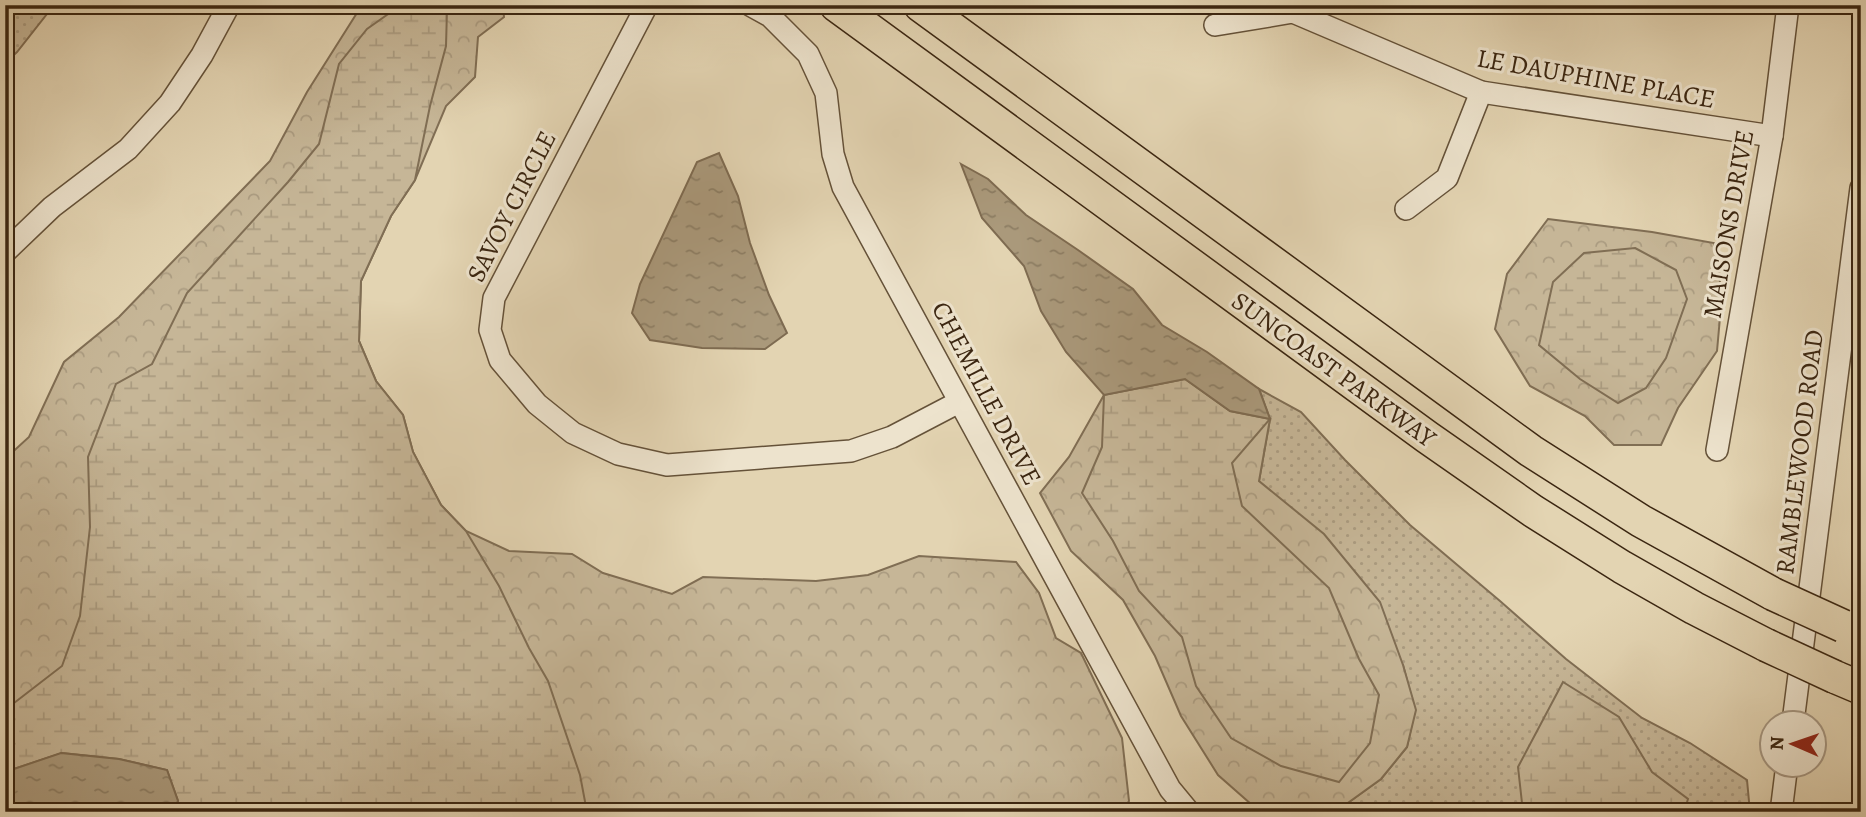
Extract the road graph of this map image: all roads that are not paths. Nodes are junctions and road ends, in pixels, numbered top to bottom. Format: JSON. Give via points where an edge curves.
{"nodes":[{"id":1,"x":229,"y":5,"type":"edge"},
{"id":2,"x":646,"y":5,"type":"edge"},
{"id":3,"x":750,"y":5,"type":"edge"},
{"id":4,"x":836,"y":5,"type":"edge"},
{"id":5,"x":920,"y":5,"type":"edge"},
{"id":6,"x":1788,"y":5,"type":"edge"},
{"id":7,"x":1215,"y":25,"type":"dead end"},
{"id":8,"x":1481,"y":92,"type":"junction"},
{"id":9,"x":1772,"y":136,"type":"junction"},
{"id":10,"x":1861,"y":188,"type":"edge"},
{"id":11,"x":1406,"y":209,"type":"dead end"},
{"id":12,"x":5,"y":252,"type":"edge"},
{"id":13,"x":959,"y":402,"type":"junction"},
{"id":14,"x":1717,"y":450,"type":"dead end"},
{"id":15,"x":1852,"y":630,"type":"edge"},
{"id":16,"x":1848,"y":682,"type":"edge"},
{"id":17,"x":1795,"y":708,"type":"edge"},
{"id":18,"x":1785,"y":778,"type":"edge"},
{"id":19,"x":1189,"y":812,"type":"edge"},
{"id":20,"x":1781,"y":812,"type":"edge"}],
"edges":[{"from":1,"to":12,"type":"street","via":[[170,103],[128,149],[52,207]]},
{"from":2,"to":13,"type":"street","name":"SAVOY CIRCLE","via":[[494,298],[490,330],[500,360],[537,404],[573,433],[618,454],[667,465],[851,451],[892,437]]},
{"from":3,"to":13,"type":"street","name":"CHEMILLE DRIVE","via":[[770,16],[808,54],[826,93],[833,154],[843,187]]},
{"from":4,"to":16,"type":"highway","name":"SUNCOAST PARKWAY","bridge":true,"via":[[1532,511],[1694,608]]},
{"from":5,"to":15,"type":"highway","name":"SUNCOAST PARKWAY","bridge":true,"via":[[1531,451],[1641,521],[1773,594]]},
{"from":6,"to":9,"type":"street","name":"MAISONS DRIVE"},
{"from":7,"to":8,"type":"street","name":"LE DAUPHINE PLACE","via":[[1293,12]]},
{"from":8,"to":9,"type":"street","name":"LE DAUPHINE PLACE"},
{"from":8,"to":11,"type":"street","via":[[1447,178]]},
{"from":9,"to":14,"type":"street","name":"MAISONS DRIVE"},
{"from":10,"to":17,"type":"street","name":"RAMBLEWOOD ROAD"},
{"from":13,"to":19,"type":"street","name":"CHEMILLE DRIVE","via":[[1170,789]]},
{"from":18,"to":20,"type":"street"}]}
